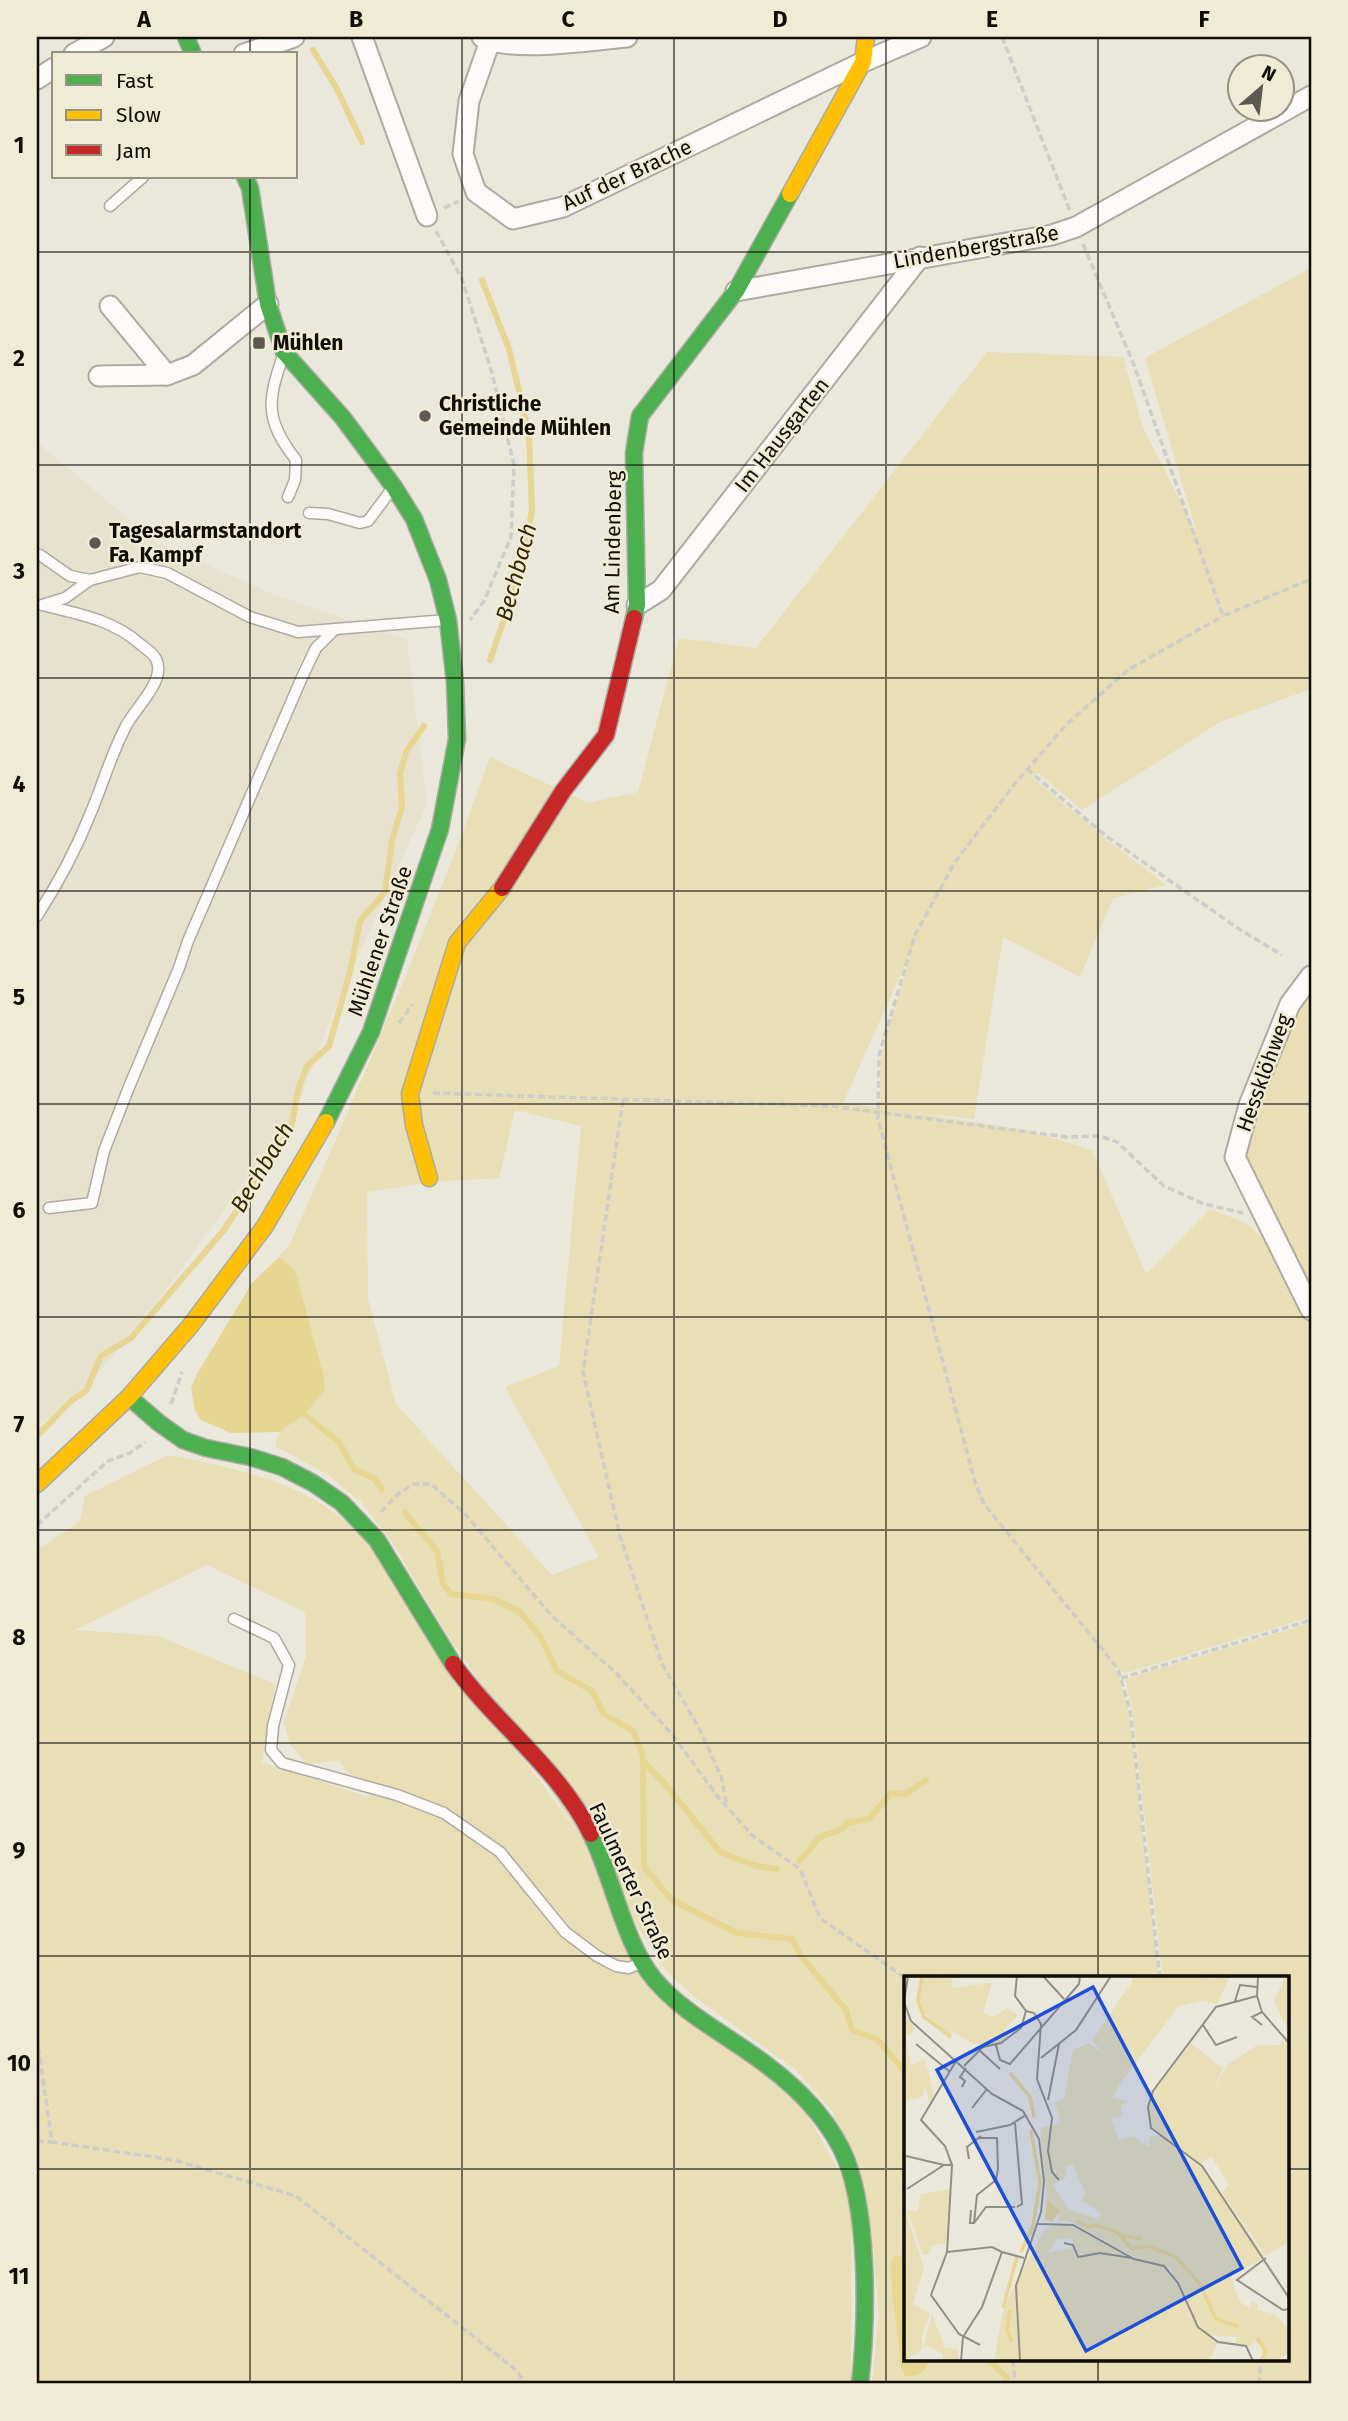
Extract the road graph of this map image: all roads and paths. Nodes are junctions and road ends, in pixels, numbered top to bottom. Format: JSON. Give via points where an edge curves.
{"nodes":[{"id":1,"x":104,"y":37,"type":"edge"},
{"id":2,"x":293,"y":37,"type":"edge"},
{"id":3,"x":362,"y":37,"type":"edge"},
{"id":4,"x":627,"y":37,"type":"edge"},
{"id":5,"x":866,"y":37,"type":"edge"},
{"id":6,"x":921,"y":37,"type":"edge"},
{"id":7,"x":1002,"y":37,"type":"edge"},
{"id":8,"x":486,"y":39,"type":"edge"},
{"id":9,"x":76,"y":47,"type":"edge"},
{"id":10,"x":250,"y":52,"type":"edge"},
{"id":11,"x":863,"y":62,"type":"junction"},
{"id":12,"x":52,"y":69,"type":"edge"},
{"id":13,"x":37,"y":79,"type":"edge"},
{"id":14,"x":1311,"y":96,"type":"edge"},
{"id":15,"x":142,"y":178,"type":"edge"},
{"id":16,"x":245,"y":178,"type":"edge"},
{"id":17,"x":476,"y":192,"type":"junction"},
{"id":18,"x":110,"y":206,"type":"dead end"},
{"id":19,"x":428,"y":216,"type":"junction"},
{"id":20,"x":1076,"y":227,"type":"junction"},
{"id":21,"x":920,"y":257,"type":"junction"},
{"id":22,"x":736,"y":291,"type":"junction"},
{"id":23,"x":268,"y":303,"type":"junction"},
{"id":24,"x":110,"y":306,"type":"dead end"},
{"id":25,"x":284,"y":352,"type":"junction"},
{"id":26,"x":167,"y":375,"type":"junction"},
{"id":27,"x":99,"y":376,"type":"dead end"},
{"id":28,"x":394,"y":487,"type":"junction"},
{"id":29,"x":288,"y":496,"type":"dead end"},
{"id":30,"x":309,"y":513,"type":"dead end"},
{"id":31,"x":40,"y":555,"type":"dead end"},
{"id":32,"x":1311,"y":579,"type":"edge"},
{"id":33,"x":90,"y":580,"type":"junction"},
{"id":34,"x":40,"y":605,"type":"edge"},
{"id":35,"x":638,"y":605,"type":"junction"},
{"id":36,"x":1223,"y":616,"type":"junction"},
{"id":37,"x":448,"y":620,"type":"junction"},
{"id":38,"x":335,"y":629,"type":"junction"},
{"id":39,"x":470,"y":631,"type":"dead end"},
{"id":40,"x":1027,"y":769,"type":"junction"},
{"id":41,"x":37,"y":916,"type":"edge"},
{"id":42,"x":1282,"y":956,"type":"dead end"},
{"id":43,"x":1311,"y":976,"type":"edge"},
{"id":44,"x":410,"y":1094,"type":"junction"},
{"id":45,"x":624,"y":1100,"type":"junction"},
{"id":46,"x":878,"y":1112,"type":"junction"},
{"id":47,"x":429,"y":1178,"type":"dead end"},
{"id":48,"x":49,"y":1208,"type":"dead end"},
{"id":49,"x":1261,"y":1213,"type":"junction"},
{"id":50,"x":1311,"y":1310,"type":"edge"},
{"id":51,"x":188,"y":1364,"type":"dead end"},
{"id":52,"x":129,"y":1397,"type":"junction"},
{"id":53,"x":159,"y":1424,"type":"junction"},
{"id":54,"x":37,"y":1484,"type":"edge"},
{"id":55,"x":37,"y":1525,"type":"edge"},
{"id":56,"x":367,"y":1527,"type":"junction"},
{"id":57,"x":234,"y":1619,"type":"dead end"},
{"id":58,"x":1311,"y":1620,"type":"edge"},
{"id":59,"x":1121,"y":1678,"type":"junction"},
{"id":60,"x":728,"y":1808,"type":"junction"},
{"id":61,"x":643,"y":1962,"type":"junction"},
{"id":62,"x":1160,"y":1976,"type":"edge"},
{"id":63,"x":904,"y":1977,"type":"edge"},
{"id":64,"x":37,"y":2037,"type":"edge"},
{"id":65,"x":37,"y":2141,"type":"edge"},
{"id":66,"x":52,"y":2142,"type":"junction"},
{"id":67,"x":1013,"y":2362,"type":"edge"},
{"id":68,"x":1261,"y":2362,"type":"edge"},
{"id":69,"x":526,"y":2384,"type":"edge"},
{"id":70,"x":860,"y":2384,"type":"edge"},
{"id":71,"x":1015,"y":2384,"type":"edge"},
{"id":72,"x":1259,"y":2384,"type":"edge"}],
"edges":[{"from":1,"to":9,"type":"street"},
{"from":2,"to":10,"type":"street"},
{"from":3,"to":19,"type":"street"},
{"from":4,"to":8,"type":"street","via":[[531,45]]},
{"from":5,"to":11,"type":"street","name":"Am Lindenberg"},
{"from":6,"to":11,"type":"street","name":"Auf der Brache"},
{"from":7,"to":20,"type":"path"},
{"from":8,"to":17,"type":"street","via":[[469,101],[463,154]]},
{"from":11,"to":17,"type":"street","name":"Auf der Brache","via":[[563,207],[513,219]]},
{"from":11,"to":22,"type":"street","name":"Am Lindenberg"},
{"from":12,"to":13,"type":"street"},
{"from":14,"to":20,"type":"street","name":"Lindenbergstraße"},
{"from":15,"to":18,"type":"lane"},
{"from":16,"to":23,"type":"street","name":"Mühlener Straße"},
{"from":17,"to":19,"type":"path"},
{"from":19,"to":39,"type":"path","via":[[462,279],[492,373],[514,465],[512,537],[484,601],[470,620]]},
{"from":20,"to":21,"type":"street","name":"Lindenbergstraße"},
{"from":20,"to":36,"type":"path","via":[[1135,365]]},
{"from":21,"to":22,"type":"street","name":"Lindenbergstraße"},
{"from":21,"to":35,"type":"street","name":"Im Hausgarten","via":[[661,590]]},
{"from":22,"to":35,"type":"street","name":"Am Lindenberg","via":[[640,416],[634,453]]},
{"from":23,"to":25,"type":"street","name":"Mühlener Straße"},
{"from":23,"to":26,"type":"street","via":[[193,365]]},
{"from":24,"to":26,"type":"street"},
{"from":25,"to":28,"type":"street","name":"Mühlener Straße","via":[[344,418]]},
{"from":25,"to":29,"type":"lane","via":[[272,388],[273,423],[296,460]]},
{"from":26,"to":27,"type":"street"},
{"from":28,"to":30,"type":"lane","via":[[368,522]]},
{"from":28,"to":37,"type":"street","name":"Mühlener Straße","via":[[419,531]]},
{"from":31,"to":33,"type":"lane","via":[[70,576]]},
{"from":32,"to":36,"type":"path"},
{"from":33,"to":34,"type":"lane","via":[[65,597]]},
{"from":33,"to":38,"type":"lane","via":[[140,567],[167,573],[250,617],[298,632]]},
{"from":34,"to":41,"type":"lane","via":[[108,622],[126,632],[155,657],[159,673],[124,728],[90,817]]},
{"from":35,"to":44,"type":"street","name":"Am Lindenberg","via":[[606,735],[563,791],[505,886],[457,943]]},
{"from":36,"to":40,"type":"path","via":[[1128,670],[1067,724]]},
{"from":37,"to":38,"type":"lane"},
{"from":37,"to":52,"type":"street","name":"Mühlener Straße","via":[[457,739],[443,816],[371,1032],[323,1129],[265,1226],[191,1325]]},
{"from":38,"to":48,"type":"lane","via":[[316,649],[303,675],[188,941],[104,1151],[92,1203]]},
{"from":40,"to":42,"type":"path","via":[[1106,836]]},
{"from":40,"to":46,"type":"path","via":[[956,862],[915,935],[879,1055]]},
{"from":43,"to":49,"type":"street","name":"Hessklöhweg","via":[[1290,1004],[1249,1105],[1234,1157]]},
{"from":44,"to":45,"type":"path"},
{"from":44,"to":47,"type":"street","name":"Am Lindenberg"},
{"from":45,"to":46,"type":"path","via":[[830,1106]]},
{"from":45,"to":60,"type":"path","via":[[583,1372],[620,1536],[662,1664],[716,1764]]},
{"from":46,"to":49,"type":"path","via":[[1066,1137],[1100,1136],[1117,1142],[1164,1186],[1236,1213]]},
{"from":46,"to":59,"type":"path","via":[[975,1482],[985,1504]]},
{"from":49,"to":50,"type":"street","name":"Hessklöhweg"},
{"from":51,"to":53,"type":"path"},
{"from":52,"to":53,"type":"street","name":"Faulmerter Straße"},
{"from":52,"to":54,"type":"street","name":"Mühlener Straße"},
{"from":53,"to":55,"type":"path","via":[[147,1441],[108,1461]]},
{"from":53,"to":56,"type":"street","name":"Faulmerter Straße","via":[[193,1444],[294,1472],[325,1489]]},
{"from":56,"to":60,"type":"path","via":[[405,1489],[431,1484],[464,1514],[551,1615],[615,1672],[671,1732]]},
{"from":56,"to":61,"type":"street","name":"Faulmerter Straße","via":[[463,1678],[557,1781],[583,1819]]},
{"from":57,"to":61,"type":"lane","via":[[274,1639],[289,1665],[271,1750],[282,1763],[444,1813],[500,1852],[565,1932],[597,1956],[629,1968]]},
{"from":58,"to":59,"type":"path"},
{"from":59,"to":62,"type":"path","via":[[1130,1710]]},
{"from":60,"to":63,"type":"path","via":[[753,1836],[800,1870],[820,1918]]},
{"from":61,"to":70,"type":"street","name":"Faulmerter Straße","via":[[651,1976],[685,2007],[797,2089],[819,2112],[841,2150],[851,2171],[859,2230],[863,2297]]},
{"from":64,"to":66,"type":"path"},
{"from":65,"to":66,"type":"path"},
{"from":66,"to":69,"type":"path","via":[[173,2160],[296,2196],[517,2371]]},
{"from":67,"to":71,"type":"path"},
{"from":68,"to":72,"type":"path"}]}
